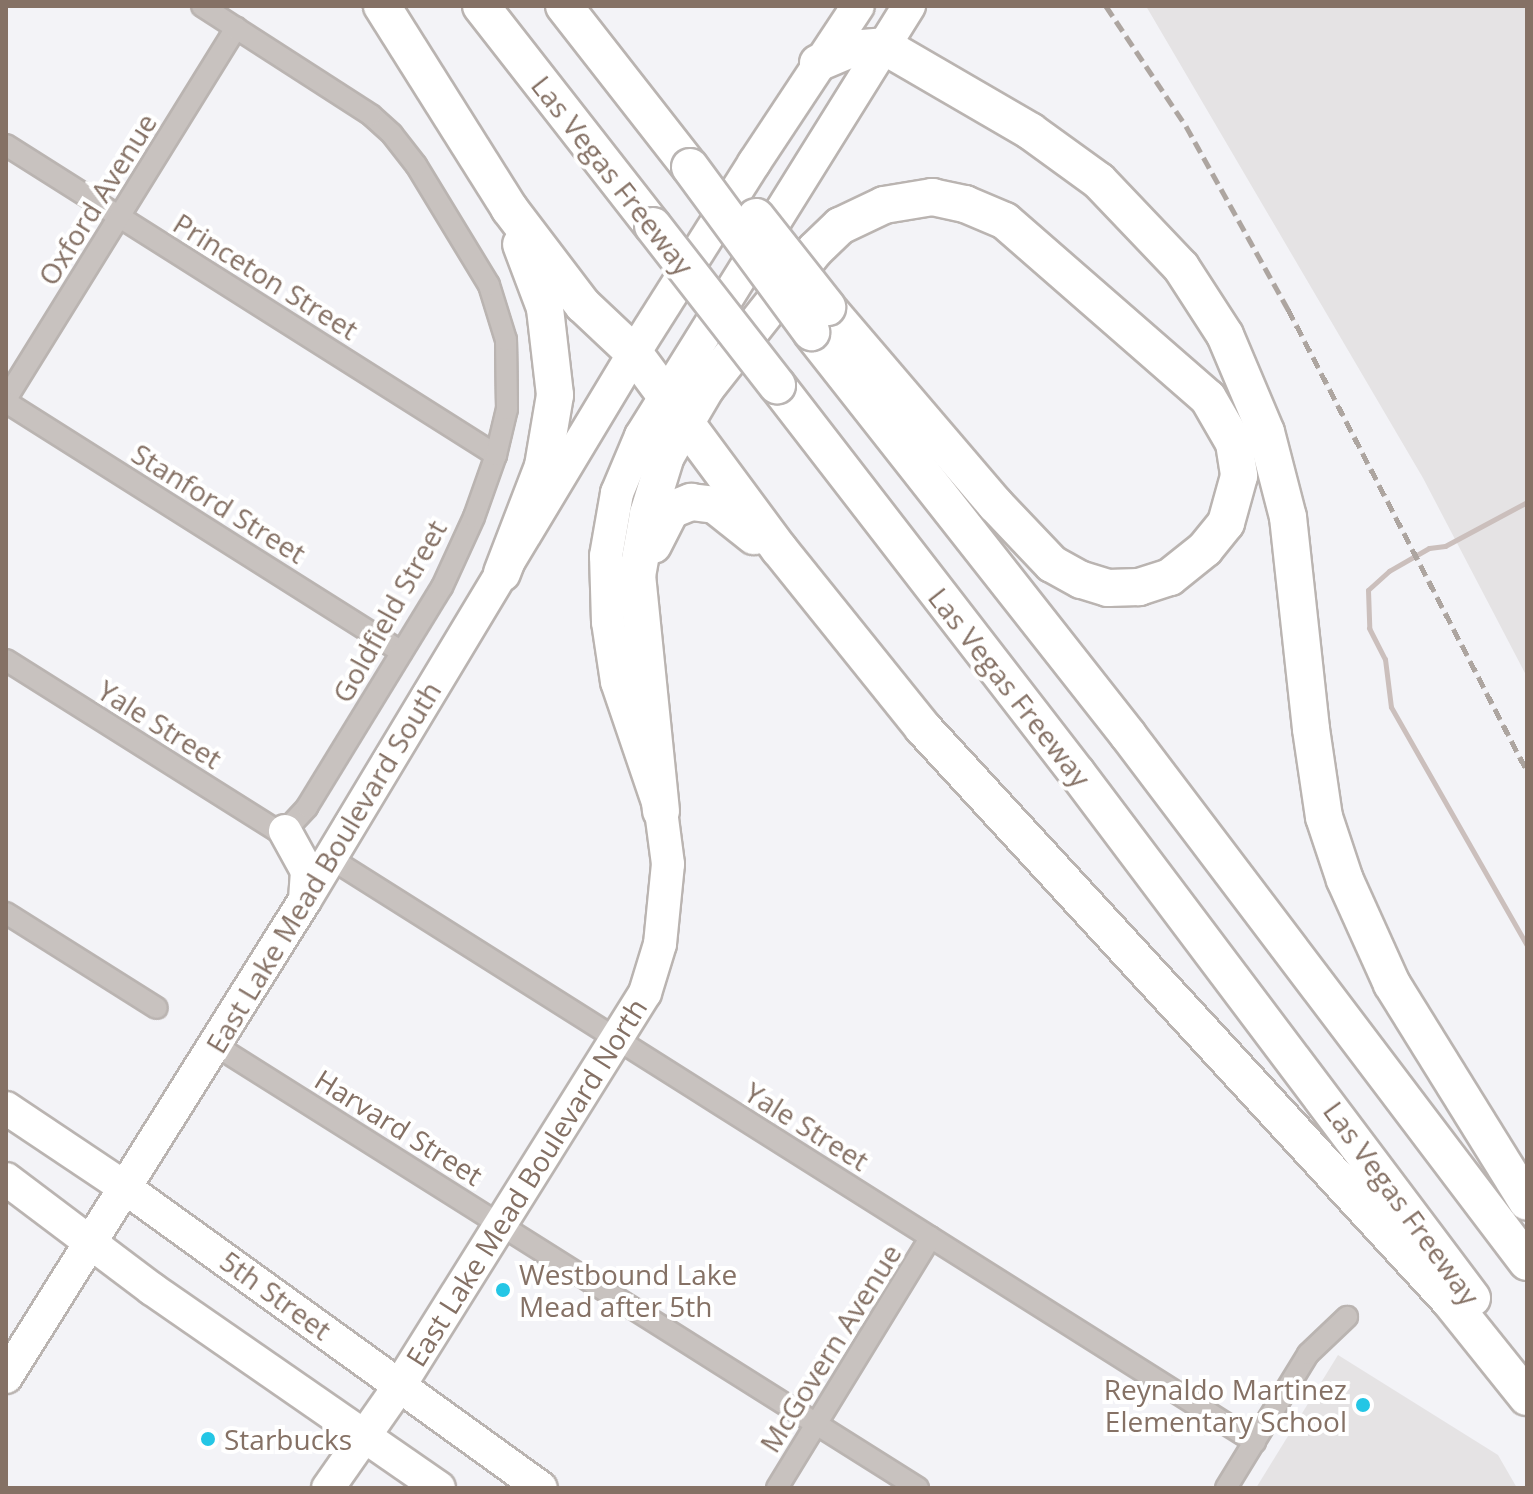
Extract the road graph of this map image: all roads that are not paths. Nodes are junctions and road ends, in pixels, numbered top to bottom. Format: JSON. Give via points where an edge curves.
{"nodes":[{"id":1,"x":202,"y":6,"type":"edge"},
{"id":2,"x":382,"y":6,"type":"edge"},
{"id":3,"x":481,"y":6,"type":"edge"},
{"id":4,"x":564,"y":6,"type":"edge"},
{"id":5,"x":858,"y":6,"type":"edge"},
{"id":6,"x":909,"y":6,"type":"edge"},
{"id":7,"x":236,"y":28,"type":"junction"},
{"id":8,"x":884,"y":46,"type":"junction"},
{"id":9,"x":818,"y":63,"type":"junction"},
{"id":10,"x":6,"y":145,"type":"edge"},
{"id":11,"x":509,"y":208,"type":"junction"},
{"id":12,"x":119,"y":216,"type":"junction"},
{"id":13,"x":819,"y":319,"type":"junction"},
{"id":14,"x":634,"y":353,"type":"junction"},
{"id":15,"x":6,"y":400,"type":"edge"},
{"id":16,"x":676,"y":409,"type":"junction"},
{"id":17,"x":496,"y":455,"type":"junction"},
{"id":18,"x":780,"y":550,"type":"junction"},
{"id":19,"x":502,"y":573,"type":"junction"},
{"id":20,"x":641,"y":618,"type":"junction"},
{"id":21,"x":402,"y":652,"type":"junction"},
{"id":22,"x":6,"y":660,"type":"edge"},
{"id":23,"x":661,"y":811,"type":"junction"},
{"id":24,"x":285,"y":831,"type":"junction"},
{"id":25,"x":330,"y":858,"type":"junction"},
{"id":26,"x":305,"y":900,"type":"junction"},
{"id":27,"x":6,"y":913,"type":"edge"},
{"id":28,"x":157,"y":1008,"type":"dead end"},
{"id":29,"x":617,"y":1039,"type":"junction"},
{"id":30,"x":215,"y":1045,"type":"junction"},
{"id":31,"x":6,"y":1108,"type":"edge"},
{"id":32,"x":6,"y":1179,"type":"edge"},
{"id":33,"x":124,"y":1187,"type":"junction"},
{"id":34,"x":1527,"y":1202,"type":"edge"},
{"id":35,"x":500,"y":1225,"type":"junction"},
{"id":36,"x":931,"y":1237,"type":"junction"},
{"id":37,"x":88,"y":1241,"type":"junction"},
{"id":38,"x":1527,"y":1262,"type":"edge"},
{"id":39,"x":1347,"y":1317,"type":"dead end"},
{"id":40,"x":6,"y":1377,"type":"edge"},
{"id":41,"x":1527,"y":1377,"type":"edge"},
{"id":42,"x":400,"y":1385,"type":"junction"},
{"id":43,"x":1527,"y":1397,"type":"edge"},
{"id":44,"x":816,"y":1424,"type":"junction"},
{"id":45,"x":363,"y":1437,"type":"junction"},
{"id":46,"x":1255,"y":1442,"type":"junction"},
{"id":47,"x":328,"y":1488,"type":"edge"},
{"id":48,"x":439,"y":1488,"type":"edge"},
{"id":49,"x":541,"y":1488,"type":"edge"},
{"id":50,"x":777,"y":1488,"type":"edge"},
{"id":51,"x":918,"y":1488,"type":"edge"},
{"id":52,"x":1226,"y":1488,"type":"edge"}],
"edges":[{"from":1,"to":7,"type":"street","name":"Goldfield Street"},
{"from":2,"to":11,"type":"highway"},
{"from":3,"to":41,"type":"highway","name":"Las Vegas Freeway","bridge":true,"via":[[1438,1248]]},
{"from":4,"to":13,"type":"highway","bridge":true},
{"from":5,"to":9,"type":"main road","name":"East Lake Mead Boulevard South"},
{"from":6,"to":8,"type":"main road","name":"East Lake Mead Boulevard North"},
{"from":7,"to":12,"type":"street","name":"Oxford Avenue"},
{"from":7,"to":17,"type":"street","name":"Goldfield Street","via":[[371,115],[416,165],[489,285],[506,340],[507,409]]},
{"from":8,"to":9,"type":"highway","via":[[851,49]]},
{"from":8,"to":16,"type":"main road","name":"East Lake Mead Boulevard North","via":[[736,284]]},
{"from":8,"to":34,"type":"highway","via":[[1030,131],[1099,181],[1181,267],[1225,335],[1266,432],[1288,517],[1324,817],[1345,880],[1392,984]]},
{"from":9,"to":14,"type":"main road","name":"East Lake Mead Boulevard South"},
{"from":10,"to":12,"type":"street","name":"Princeton Street"},
{"from":11,"to":14,"type":"highway","via":[[583,305]]},
{"from":11,"to":19,"type":"highway","via":[[545,308],[555,395],[543,466]]},
{"from":12,"to":15,"type":"street","name":"Oxford Avenue"},
{"from":12,"to":17,"type":"street","name":"Princeton Street"},
{"from":13,"to":16,"type":"highway","via":[[1052,564],[1108,588],[1139,587],[1170,577],[1205,549],[1226,523],[1239,476],[1234,443],[1208,398],[1005,221],[932,197],[884,205],[840,226],[706,388]]},
{"from":13,"to":38,"type":"highway"},
{"from":14,"to":16,"type":"highway"},
{"from":14,"to":19,"type":"main road","name":"East Lake Mead Boulevard South"},
{"from":15,"to":21,"type":"street","name":"Stanford Street"},
{"from":16,"to":18,"type":"highway"},
{"from":16,"to":20,"type":"highway","via":[[637,576]]},
{"from":16,"to":23,"type":"main road","name":"East Lake Mead Boulevard North","via":[[624,469],[604,590],[617,682]]},
{"from":17,"to":21,"type":"street","name":"Goldfield Street","via":[[442,587]]},
{"from":18,"to":20,"type":"highway","via":[[757,539],[715,505],[680,505],[663,520],[656,536]]},
{"from":18,"to":43,"type":"highway","via":[[923,728],[1450,1301]]},
{"from":19,"to":25,"type":"main road","name":"East Lake Mead Boulevard South"},
{"from":20,"to":23,"type":"highway"},
{"from":21,"to":24,"type":"street","name":"Goldfield Street","via":[[307,807]]},
{"from":22,"to":24,"type":"street","name":"Yale Street"},
{"from":23,"to":29,"type":"main road","name":"East Lake Mead Boulevard North","via":[[668,864],[660,944],[645,993]]},
{"from":24,"to":26,"type":"main road","via":[[307,871]]},
{"from":25,"to":26,"type":"main road","name":"East Lake Mead Boulevard South"},
{"from":25,"to":29,"type":"street","name":"Yale Street"},
{"from":26,"to":30,"type":"main road","name":"East Lake Mead Boulevard South"},
{"from":27,"to":28,"type":"street"},
{"from":29,"to":35,"type":"main road","name":"East Lake Mead Boulevard North"},
{"from":29,"to":36,"type":"street","name":"Yale Street"},
{"from":30,"to":33,"type":"main road","name":"East Lake Mead Boulevard South"},
{"from":30,"to":35,"type":"street","name":"Harvard Street"},
{"from":31,"to":33,"type":"main road","name":"5th Street"},
{"from":32,"to":37,"type":"main road"},
{"from":33,"to":37,"type":"main road","name":"East Lake Mead Boulevard South"},
{"from":33,"to":42,"type":"main road","name":"5th Street"},
{"from":35,"to":42,"type":"main road","name":"East Lake Mead Boulevard North"},
{"from":35,"to":44,"type":"street","name":"Harvard Street"},
{"from":36,"to":44,"type":"street","name":"McGovern Avenue"},
{"from":36,"to":46,"type":"street","name":"Yale Street"},
{"from":37,"to":40,"type":"main road","name":"East Lake Mead Boulevard South"},
{"from":37,"to":45,"type":"main road"},
{"from":39,"to":46,"type":"street","via":[[1308,1354]]},
{"from":42,"to":45,"type":"main road","name":"East Lake Mead Boulevard North"},
{"from":42,"to":49,"type":"main road","name":"5th Street"},
{"from":44,"to":50,"type":"street","name":"McGovern Avenue"},
{"from":44,"to":51,"type":"street","name":"Harvard Street"},
{"from":45,"to":47,"type":"main road","name":"East Lake Mead Boulevard North"},
{"from":45,"to":48,"type":"main road"},
{"from":46,"to":52,"type":"street"}]}
